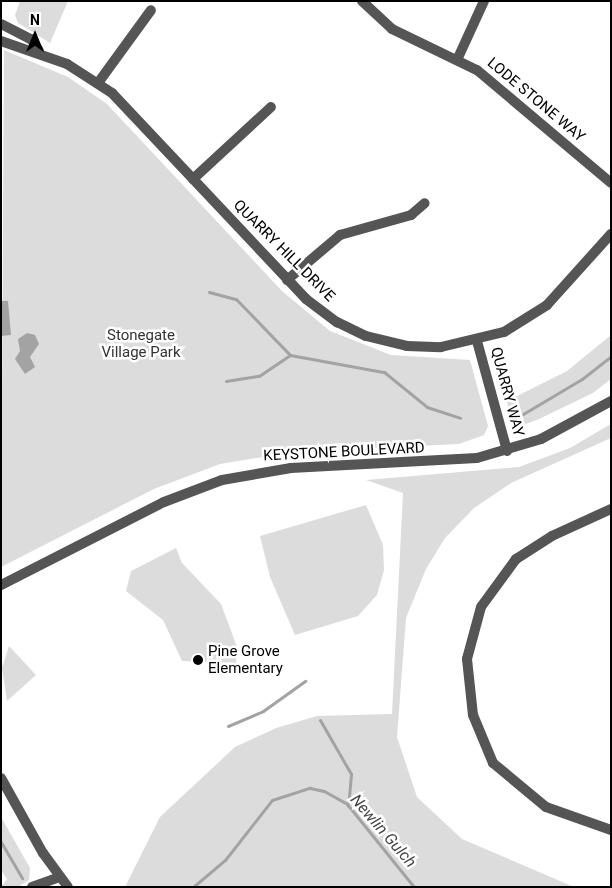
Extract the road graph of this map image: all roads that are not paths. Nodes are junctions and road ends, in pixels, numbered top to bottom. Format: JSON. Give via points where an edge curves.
{"nodes":[{"id":1,"x":362,"y":1,"type":"edge"},
{"id":2,"x":484,"y":1,"type":"edge"},
{"id":3,"x":151,"y":10,"type":"dead end"},
{"id":4,"x":1,"y":24,"type":"edge"},
{"id":5,"x":1,"y":41,"type":"edge"},
{"id":6,"x":39,"y":51,"type":"junction"},
{"id":7,"x":457,"y":60,"type":"junction"},
{"id":8,"x":98,"y":83,"type":"junction"},
{"id":9,"x":271,"y":107,"type":"dead end"},
{"id":10,"x":193,"y":178,"type":"junction"},
{"id":11,"x":611,"y":182,"type":"edge"},
{"id":12,"x":426,"y":203,"type":"dead end"},
{"id":13,"x":611,"y":234,"type":"edge"},
{"id":14,"x":287,"y":280,"type":"junction"},
{"id":15,"x":477,"y":341,"type":"junction"},
{"id":16,"x":611,"y":401,"type":"edge"},
{"id":17,"x":507,"y":451,"type":"junction"},
{"id":18,"x":611,"y":509,"type":"edge"},
{"id":19,"x":1,"y":585,"type":"edge"},
{"id":20,"x":1,"y":778,"type":"edge"},
{"id":21,"x":611,"y":830,"type":"edge"},
{"id":22,"x":59,"y":877,"type":"junction"},
{"id":23,"x":32,"y":887,"type":"edge"},
{"id":24,"x":53,"y":887,"type":"edge"},
{"id":25,"x":68,"y":887,"type":"edge"}],
"edges":[{"from":1,"to":7,"type":"street","name":"LODE STONE WAY","via":[[380,22]]},
{"from":2,"to":7,"type":"street"},
{"from":3,"to":8,"type":"street"},
{"from":4,"to":6,"type":"street","name":"QUARRY HILL DRIVE","via":[[31,39]]},
{"from":5,"to":6,"type":"street","name":"QUARRY HILL DRIVE","via":[[24,52]]},
{"from":6,"to":8,"type":"street","name":"QUARRY HILL DRIVE"},
{"from":7,"to":11,"type":"street","name":"LODE STONE WAY","via":[[486,77]]},
{"from":8,"to":10,"type":"street","name":"QUARRY HILL DRIVE","via":[[120,100]]},
{"from":9,"to":10,"type":"street"},
{"from":10,"to":14,"type":"street","name":"QUARRY HILL DRIVE"},
{"from":12,"to":14,"type":"street","via":[[412,215],[340,235]]},
{"from":13,"to":15,"type":"street","name":"QUARRY HILL DRIVE","via":[[547,305],[514,327]]},
{"from":14,"to":15,"type":"street","name":"QUARRY HILL DRIVE","via":[[328,317],[375,339],[419,346]]},
{"from":15,"to":17,"type":"street","name":"QUARRY WAY"},
{"from":16,"to":17,"type":"street","name":"KEYSTONE BOULEVARD","via":[[557,432]]},
{"from":17,"to":19,"type":"street","name":"KEYSTONE BOULEVARD","via":[[453,460],[269,470],[222,480],[164,502]]},
{"from":18,"to":21,"type":"street","via":[[552,536],[516,559],[481,606],[468,659],[473,715],[493,763],[541,804]]},
{"from":20,"to":22,"type":"street"},
{"from":22,"to":23,"type":"street"},
{"from":22,"to":24,"type":"street"},
{"from":22,"to":25,"type":"street"}]}
